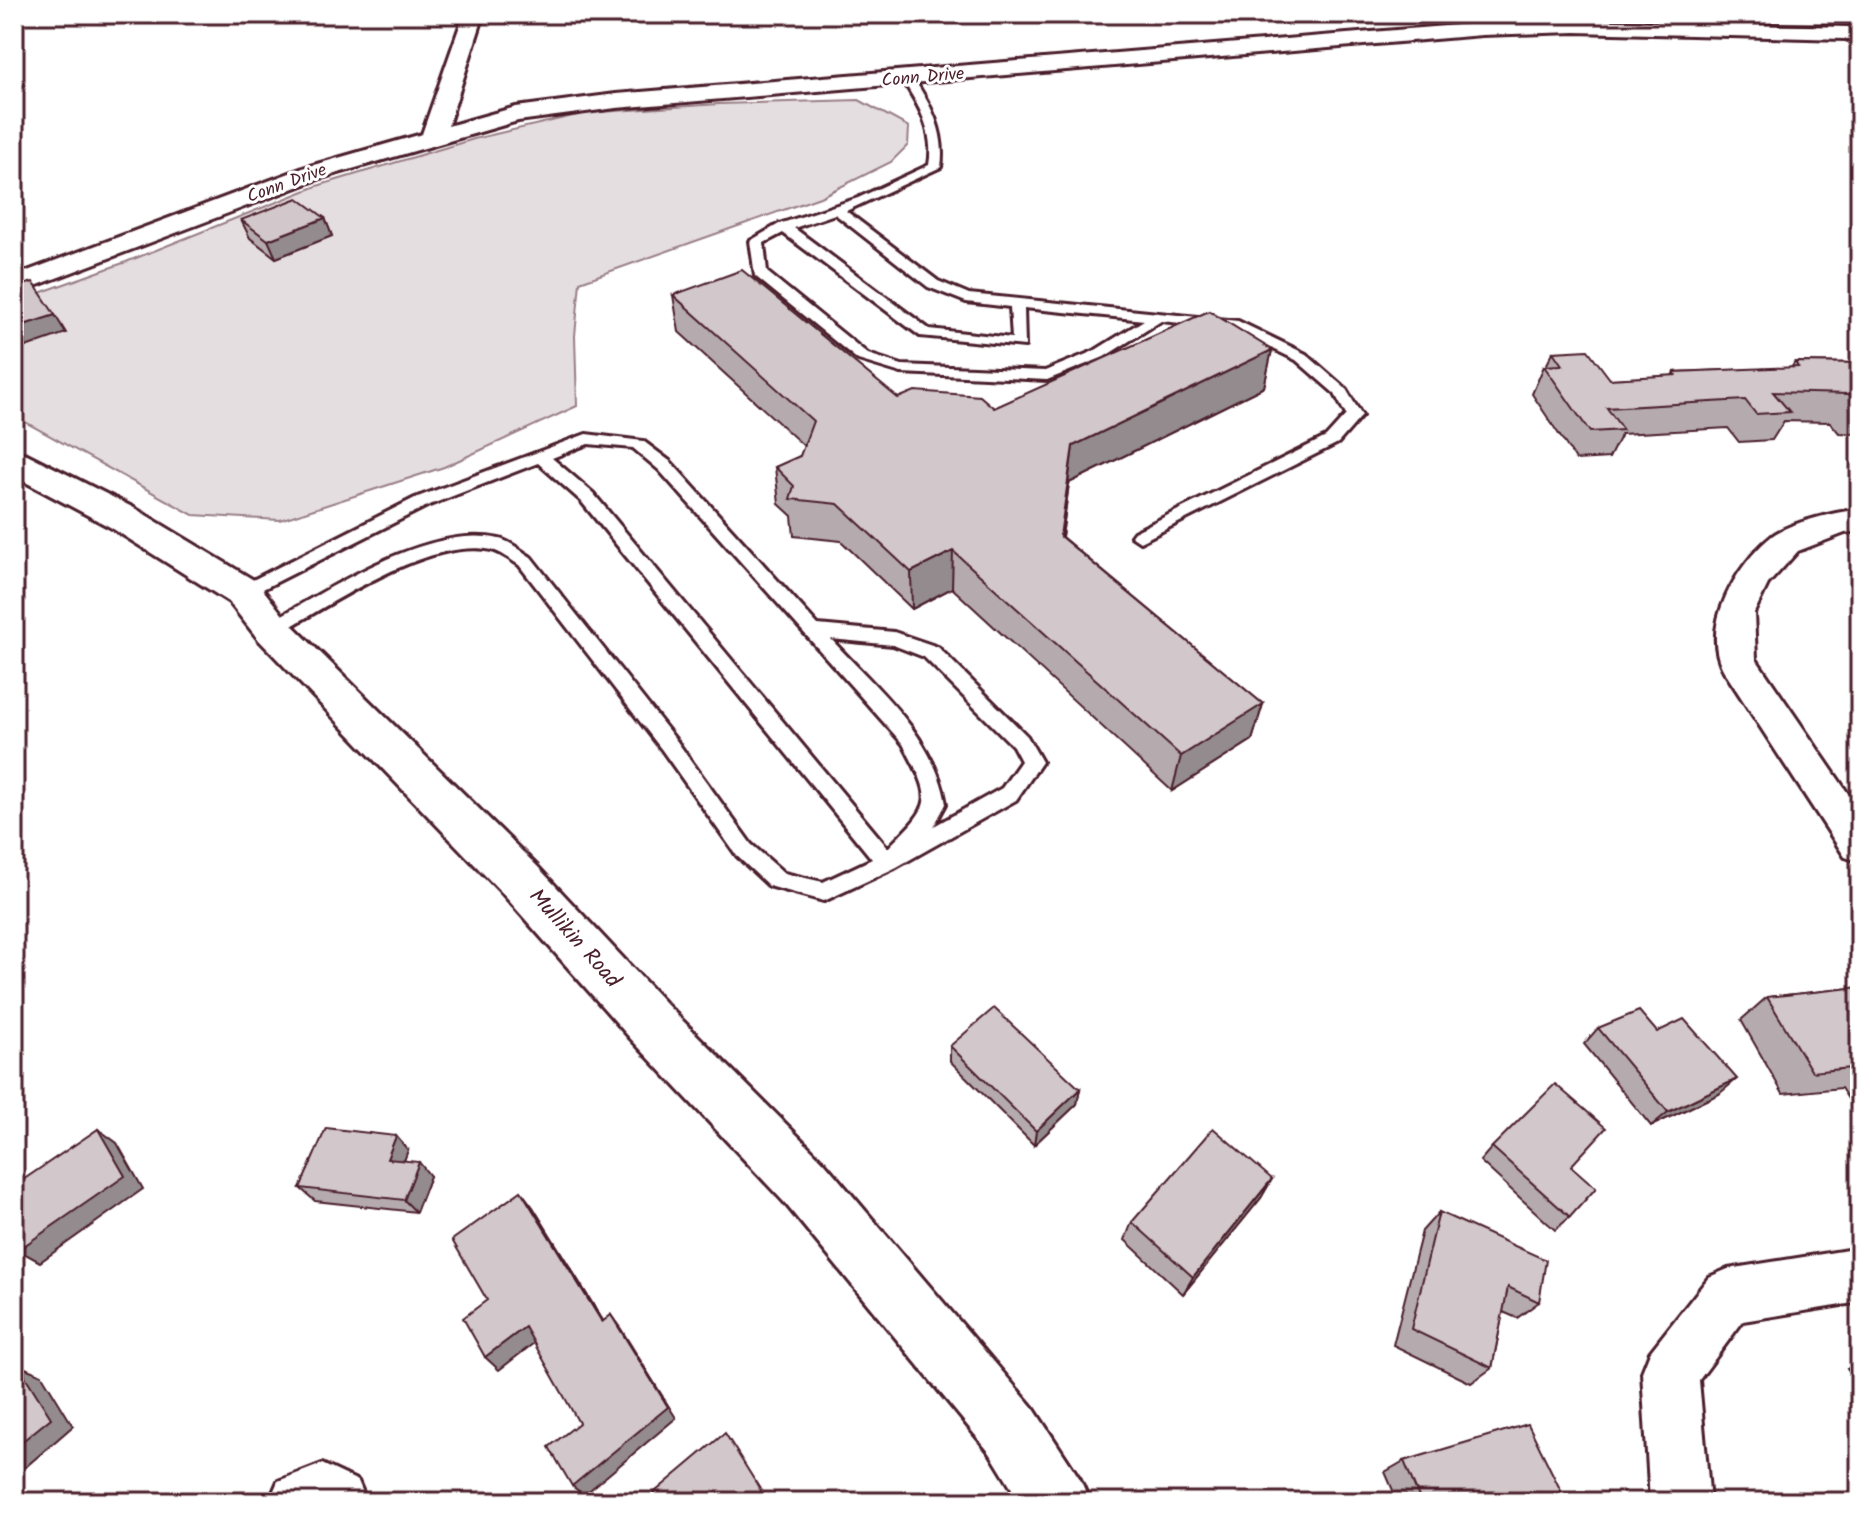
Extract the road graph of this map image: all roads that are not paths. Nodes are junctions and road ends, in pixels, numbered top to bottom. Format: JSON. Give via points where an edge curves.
{"nodes":[{"id":1,"x":474,"y":14,"type":"edge"},
{"id":2,"x":1860,"y":38,"type":"edge"},
{"id":3,"x":908,"y":79,"type":"junction"},
{"id":4,"x":432,"y":138,"type":"junction"},
{"id":5,"x":837,"y":210,"type":"junction"},
{"id":6,"x":784,"y":227,"type":"junction"},
{"id":7,"x":14,"y":286,"type":"edge"},
{"id":8,"x":1017,"y":304,"type":"junction"},
{"id":9,"x":1155,"y":319,"type":"junction"},
{"id":10,"x":540,"y":456,"type":"junction"},
{"id":11,"x":14,"y":462,"type":"edge"},
{"id":12,"x":1860,"y":520,"type":"edge"},
{"id":13,"x":1140,"y":536,"type":"dead end"},
{"id":14,"x":258,"y":611,"type":"junction"},
{"id":15,"x":812,"y":631,"type":"junction"},
{"id":16,"x":1860,"y":845,"type":"edge"},
{"id":17,"x":887,"y":862,"type":"junction"},
{"id":18,"x":1860,"y":1275,"type":"edge"},
{"id":19,"x":299,"y":1502,"type":"edge"},
{"id":20,"x":337,"y":1502,"type":"edge"},
{"id":21,"x":1057,"y":1502,"type":"edge"},
{"id":22,"x":1680,"y":1502,"type":"edge"}],
"edges":[{"from":1,"to":4,"type":"street"},
{"from":2,"to":3,"type":"street","name":"Conn Drive","via":[[1848,33],[1575,26],[1482,29]]},
{"from":3,"to":4,"type":"street","name":"Conn Drive","via":[[616,101],[516,114]]},
{"from":3,"to":5,"type":"lane","via":[[921,98],[940,150],[935,167]]},
{"from":4,"to":7,"type":"street","name":"Conn Drive","via":[[312,173]]},
{"from":5,"to":6,"type":"lane"},
{"from":5,"to":8,"type":"lane","via":[[933,284],[966,298]]},
{"from":6,"to":8,"type":"lane","via":[[925,333],[1020,343]]},
{"from":6,"to":9,"type":"lane","via":[[757,241],[760,273],[863,357],[901,369],[1047,376],[1099,354]]},
{"from":8,"to":9,"type":"lane"},
{"from":9,"to":13,"type":"lane","via":[[1233,324],[1301,357],[1341,392],[1354,416],[1332,440]]},
{"from":10,"to":14,"type":"lane","via":[[421,502]]},
{"from":10,"to":15,"type":"lane","via":[[586,439],[637,444],[665,466]]},
{"from":10,"to":17,"type":"lane","via":[[587,497]]},
{"from":11,"to":14,"type":"street","name":"Mullikin Road","via":[[123,518]]},
{"from":12,"to":16,"type":"street","via":[[1786,543],[1753,578],[1736,613],[1737,661]]},
{"from":14,"to":17,"type":"lane","via":[[411,554],[497,544],[525,561],[744,850],[777,880],[824,892]]},
{"from":14,"to":21,"type":"street","name":"Mullikin Road","via":[[804,1182],[1012,1431]]},
{"from":15,"to":17,"type":"lane","via":[[910,739],[932,779],[936,804],[923,826]]},
{"from":15,"to":17,"type":"lane","via":[[894,639],[931,652],[1020,741],[1032,762],[1009,794]]},
{"from":18,"to":22,"type":"street","via":[[1728,1296],[1670,1372]]},
{"from":19,"to":20,"type":"street","via":[[322,1494]]}]}
